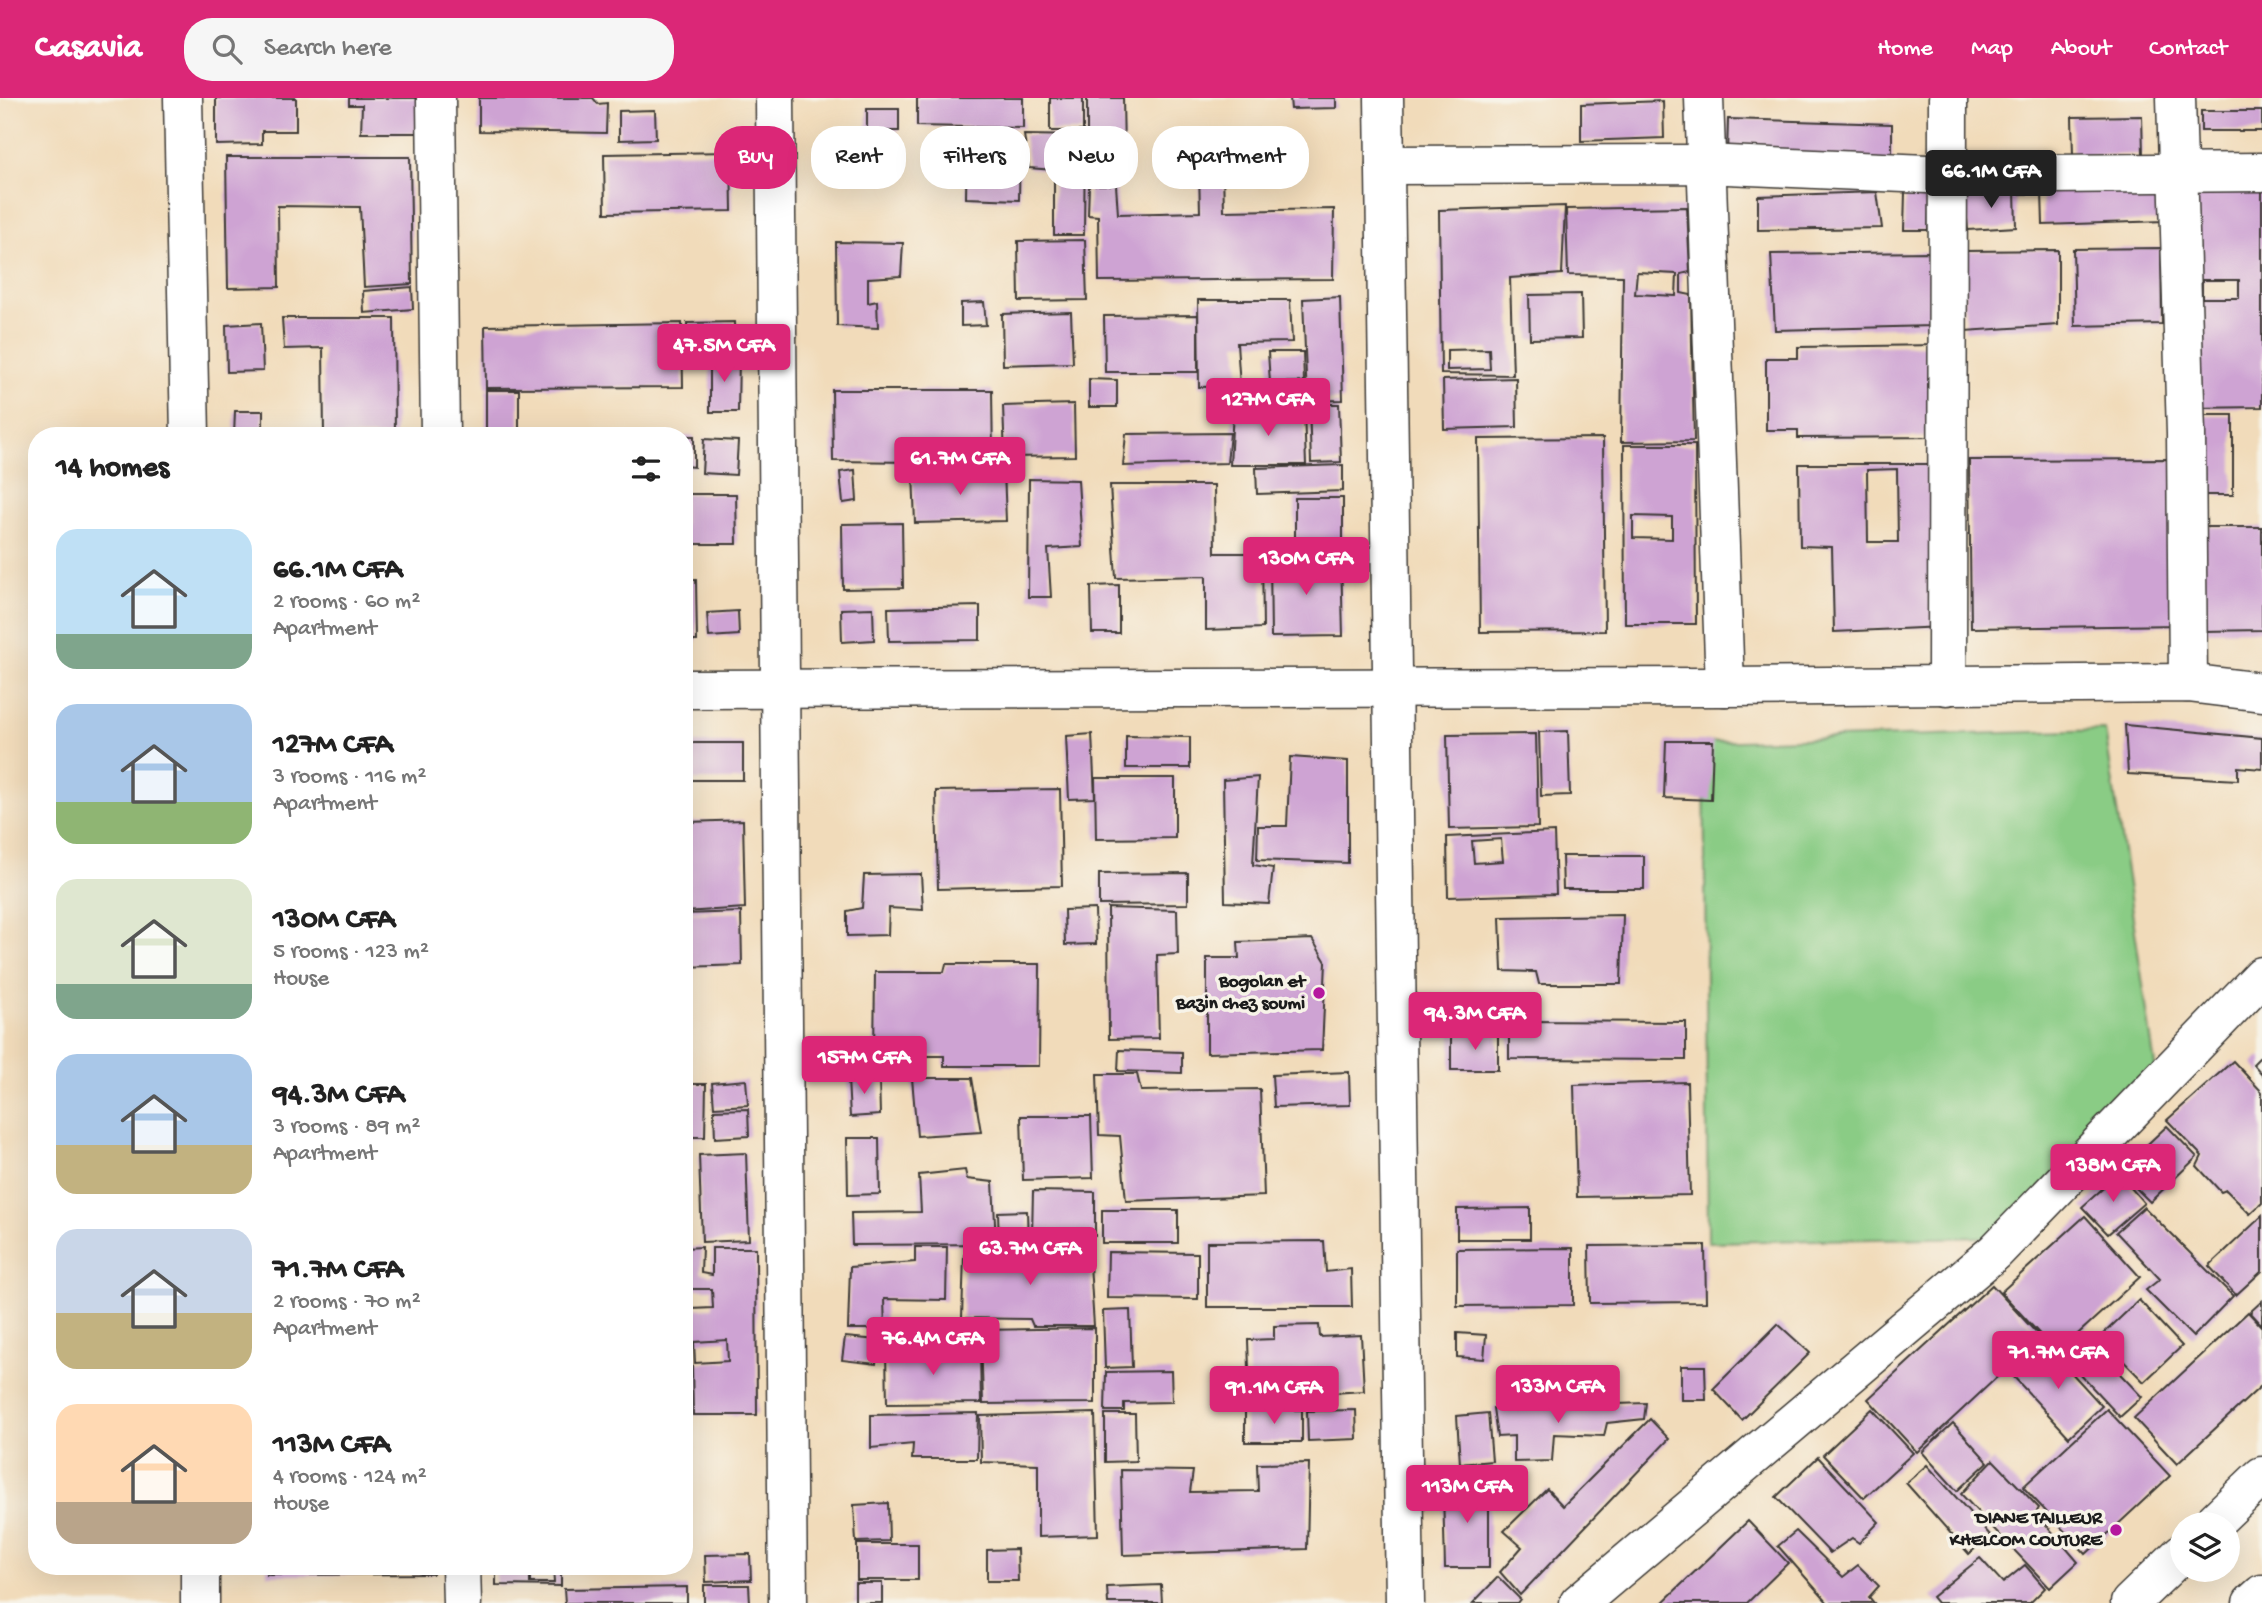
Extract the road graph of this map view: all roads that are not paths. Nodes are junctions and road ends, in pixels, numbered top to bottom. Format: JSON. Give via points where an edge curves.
{"nodes":[{"id":1,"x":183,"y":98,"type":"edge"},
{"id":2,"x":436,"y":98,"type":"edge"},
{"id":3,"x":775,"y":98,"type":"edge"},
{"id":4,"x":1384,"y":98,"type":"edge"},
{"id":5,"x":1704,"y":98,"type":"edge"},
{"id":6,"x":1948,"y":98,"type":"edge"},
{"id":7,"x":2176,"y":98,"type":"edge"},
{"id":8,"x":1706,"y":164,"type":"junction"},
{"id":9,"x":1385,"y":165,"type":"junction"},
{"id":10,"x":2262,"y":172,"type":"edge"},
{"id":11,"x":2177,"y":173,"type":"junction"},
{"id":12,"x":1949,"y":175,"type":"junction"},
{"id":13,"x":190,"y":427,"type":"edge"},
{"id":14,"x":440,"y":427,"type":"edge"},
{"id":15,"x":2188,"y":683,"type":"junction"},
{"id":16,"x":1947,"y":686,"type":"junction"},
{"id":17,"x":1725,"y":687,"type":"junction"},
{"id":18,"x":1393,"y":688,"type":"junction"},
{"id":19,"x":693,"y":689,"type":"edge"},
{"id":20,"x":780,"y":689,"type":"junction"},
{"id":21,"x":2262,"y":691,"type":"edge"},
{"id":22,"x":2262,"y":976,"type":"edge"},
{"id":23,"x":2262,"y":1476,"type":"edge"},
{"id":24,"x":2224,"y":1512,"type":"edge"},
{"id":25,"x":2170,"y":1565,"type":"edge"},
{"id":26,"x":200,"y":1575,"type":"edge"},
{"id":27,"x":461,"y":1575,"type":"edge"},
{"id":28,"x":2262,"y":1594,"type":"edge"},
{"id":29,"x":200,"y":1603,"type":"edge"},
{"id":30,"x":462,"y":1603,"type":"edge"},
{"id":31,"x":788,"y":1603,"type":"edge"},
{"id":32,"x":1405,"y":1603,"type":"edge"},
{"id":33,"x":1579,"y":1603,"type":"edge"},
{"id":34,"x":2130,"y":1603,"type":"edge"},
{"id":35,"x":2252,"y":1603,"type":"edge"}],
"edges":[{"from":1,"to":13,"type":"street"},
{"from":2,"to":14,"type":"street"},
{"from":3,"to":20,"type":"street"},
{"from":4,"to":9,"type":"street"},
{"from":5,"to":8,"type":"street"},
{"from":6,"to":12,"type":"street"},
{"from":7,"to":11,"type":"street"},
{"from":8,"to":9,"type":"street"},
{"from":8,"to":12,"type":"street"},
{"from":8,"to":17,"type":"street"},
{"from":9,"to":18,"type":"street"},
{"from":10,"to":11,"type":"street"},
{"from":11,"to":12,"type":"street"},
{"from":11,"to":15,"type":"street"},
{"from":12,"to":16,"type":"street"},
{"from":15,"to":16,"type":"street"},
{"from":15,"to":21,"type":"street"},
{"from":16,"to":17,"type":"street"},
{"from":17,"to":18,"type":"street"},
{"from":18,"to":20,"type":"street"},
{"from":18,"to":32,"type":"street"},
{"from":19,"to":20,"type":"street"},
{"from":20,"to":31,"type":"street"},
{"from":22,"to":33,"type":"street","via":[[1994,1252]]},
{"from":23,"to":24,"type":"street"},
{"from":25,"to":34,"type":"street"},
{"from":26,"to":29,"type":"street"},
{"from":27,"to":30,"type":"street"},
{"from":28,"to":35,"type":"street"}]}
